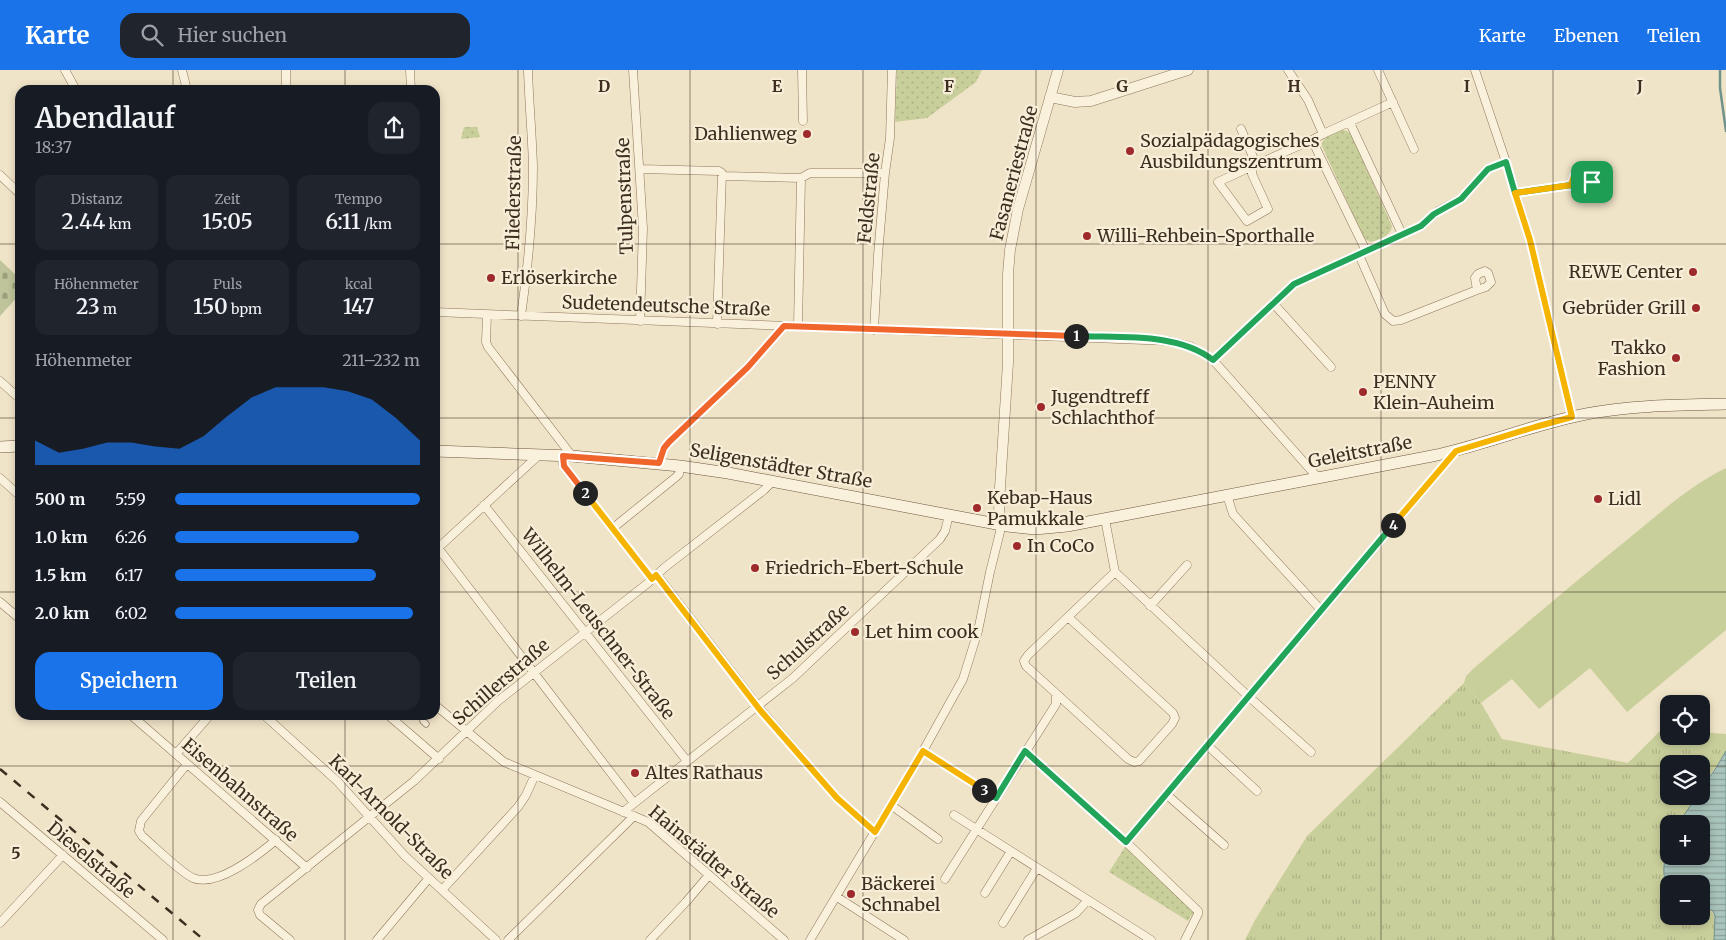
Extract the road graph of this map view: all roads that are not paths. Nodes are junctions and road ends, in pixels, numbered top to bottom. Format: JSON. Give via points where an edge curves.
{"nodes":[{"id":1,"x":65,"y":70,"type":"edge"},
{"id":2,"x":182,"y":70,"type":"edge"},
{"id":3,"x":286,"y":70,"type":"edge"},
{"id":4,"x":410,"y":70,"type":"edge"},
{"id":5,"x":528,"y":70,"type":"edge"},
{"id":6,"x":634,"y":70,"type":"edge"},
{"id":7,"x":802,"y":70,"type":"edge"},
{"id":8,"x":892,"y":70,"type":"edge"},
{"id":9,"x":1058,"y":70,"type":"edge"},
{"id":10,"x":1166,"y":70,"type":"edge"},
{"id":11,"x":1188,"y":70,"type":"edge"},
{"id":12,"x":1288,"y":70,"type":"edge"},
{"id":13,"x":1378,"y":70,"type":"edge"},
{"id":14,"x":1475,"y":70,"type":"edge"},
{"id":15,"x":1153,"y":80,"type":"junction"},
{"id":16,"x":73,"y":85,"type":"edge"},
{"id":17,"x":186,"y":85,"type":"edge"},
{"id":18,"x":286,"y":85,"type":"edge"},
{"id":19,"x":411,"y":85,"type":"edge"},
{"id":20,"x":1050,"y":97,"type":"junction"},
{"id":21,"x":1393,"y":102,"type":"junction"},
{"id":22,"x":803,"y":121,"type":"dead end"},
{"id":23,"x":1350,"y":123,"type":"junction"},
{"id":24,"x":1241,"y":128,"type":"dead end"},
{"id":25,"x":1324,"y":134,"type":"junction"},
{"id":26,"x":1312,"y":140,"type":"junction"},
{"id":27,"x":1414,"y":149,"type":"dead end"},
{"id":28,"x":1506,"y":162,"type":"junction"},
{"id":29,"x":1256,"y":165,"type":"junction"},
{"id":30,"x":640,"y":169,"type":"junction"},
{"id":31,"x":885,"y":173,"type":"junction"},
{"id":32,"x":0,"y":175,"type":"edge"},
{"id":33,"x":723,"y":176,"type":"junction"},
{"id":34,"x":801,"y":178,"type":"junction"},
{"id":35,"x":1571,"y":185,"type":"dead end"},
{"id":36,"x":15,"y":189,"type":"edge"},
{"id":37,"x":1515,"y":193,"type":"junction"},
{"id":38,"x":1402,"y":234,"type":"junction"},
{"id":39,"x":1362,"y":253,"type":"junction"},
{"id":40,"x":1477,"y":290,"type":"dead end"},
{"id":41,"x":1273,"y":303,"type":"junction"},
{"id":42,"x":440,"y":312,"type":"edge"},
{"id":43,"x":487,"y":315,"type":"junction"},
{"id":44,"x":521,"y":316,"type":"junction"},
{"id":45,"x":640,"y":320,"type":"junction"},
{"id":46,"x":717,"y":324,"type":"junction"},
{"id":47,"x":784,"y":326,"type":"junction"},
{"id":48,"x":798,"y":326,"type":"junction"},
{"id":49,"x":874,"y":330,"type":"junction"},
{"id":50,"x":1008,"y":334,"type":"junction"},
{"id":51,"x":1213,"y":360,"type":"junction"},
{"id":52,"x":1331,"y":367,"type":"dead end"},
{"id":53,"x":0,"y":382,"type":"edge"},
{"id":54,"x":15,"y":395,"type":"edge"},
{"id":55,"x":1726,"y":404,"type":"edge"},
{"id":56,"x":1572,"y":417,"type":"junction"},
{"id":57,"x":15,"y":446,"type":"edge"},
{"id":58,"x":0,"y":447,"type":"edge"},
{"id":59,"x":440,"y":451,"type":"edge"},
{"id":60,"x":1456,"y":451,"type":"junction"},
{"id":61,"x":539,"y":455,"type":"junction"},
{"id":62,"x":567,"y":456,"type":"junction"},
{"id":63,"x":659,"y":463,"type":"junction"},
{"id":64,"x":680,"y":466,"type":"junction"},
{"id":65,"x":0,"y":478,"type":"edge"},
{"id":66,"x":1318,"y":478,"type":"junction"},
{"id":67,"x":772,"y":482,"type":"junction"},
{"id":68,"x":15,"y":492,"type":"edge"},
{"id":69,"x":1227,"y":495,"type":"junction"},
{"id":70,"x":484,"y":505,"type":"junction"},
{"id":71,"x":949,"y":516,"type":"junction"},
{"id":72,"x":1105,"y":519,"type":"junction"},
{"id":73,"x":1000,"y":525,"type":"junction"},
{"id":74,"x":613,"y":528,"type":"junction"},
{"id":75,"x":440,"y":543,"type":"edge"},
{"id":76,"x":440,"y":551,"type":"edge"},
{"id":77,"x":1187,"y":565,"type":"dead end"},
{"id":78,"x":1115,"y":572,"type":"junction"},
{"id":79,"x":654,"y":577,"type":"junction"},
{"id":80,"x":0,"y":602,"type":"edge"},
{"id":81,"x":1150,"y":606,"type":"junction"},
{"id":82,"x":1320,"y":610,"type":"junction"},
{"id":83,"x":15,"y":615,"type":"edge"},
{"id":84,"x":1068,"y":617,"type":"junction"},
{"id":85,"x":585,"y":632,"type":"junction"},
{"id":86,"x":534,"y":672,"type":"junction"},
{"id":87,"x":1056,"y":694,"type":"junction"},
{"id":88,"x":1248,"y":696,"type":"junction"},
{"id":89,"x":758,"y":706,"type":"junction"},
{"id":90,"x":440,"y":709,"type":"edge"},
{"id":91,"x":137,"y":720,"type":"edge"},
{"id":92,"x":206,"y":720,"type":"edge"},
{"id":93,"x":270,"y":720,"type":"edge"},
{"id":94,"x":396,"y":720,"type":"edge"},
{"id":95,"x":466,"y":732,"type":"junction"},
{"id":96,"x":1207,"y":745,"type":"junction"},
{"id":97,"x":923,"y":751,"type":"junction"},
{"id":98,"x":1025,"y":751,"type":"junction"},
{"id":99,"x":1311,"y":752,"type":"dead end"},
{"id":100,"x":176,"y":754,"type":"junction"},
{"id":101,"x":690,"y":759,"type":"junction"},
{"id":102,"x":439,"y":760,"type":"junction"},
{"id":103,"x":187,"y":764,"type":"junction"},
{"id":104,"x":535,"y":775,"type":"junction"},
{"id":105,"x":1257,"y":791,"type":"dead end"},
{"id":106,"x":1166,"y":794,"type":"junction"},
{"id":107,"x":996,"y":798,"type":"junction"},
{"id":108,"x":0,"y":802,"type":"edge"},
{"id":109,"x":634,"y":803,"type":"junction"},
{"id":110,"x":891,"y":805,"type":"junction"},
{"id":111,"x":623,"y":812,"type":"junction"},
{"id":112,"x":954,"y":815,"type":"dead end"},
{"id":113,"x":634,"y":816,"type":"junction"},
{"id":114,"x":371,"y":818,"type":"junction"},
{"id":115,"x":976,"y":829,"type":"junction"},
{"id":116,"x":875,"y":832,"type":"junction"},
{"id":117,"x":938,"y":839,"type":"dead end"},
{"id":118,"x":276,"y":840,"type":"junction"},
{"id":119,"x":1126,"y":842,"type":"junction"},
{"id":120,"x":1224,"y":845,"type":"dead end"},
{"id":121,"x":1011,"y":851,"type":"junction"},
{"id":122,"x":63,"y":856,"type":"junction"},
{"id":123,"x":307,"y":868,"type":"junction"},
{"id":124,"x":1037,"y":868,"type":"junction"},
{"id":125,"x":709,"y":875,"type":"junction"},
{"id":126,"x":429,"y":878,"type":"junction"},
{"id":127,"x":945,"y":879,"type":"dead end"},
{"id":128,"x":442,"y":890,"type":"junction"},
{"id":129,"x":985,"y":893,"type":"dead end"},
{"id":130,"x":836,"y":897,"type":"junction"},
{"id":131,"x":1088,"y":900,"type":"junction"},
{"id":132,"x":0,"y":922,"type":"edge"},
{"id":133,"x":1003,"y":923,"type":"dead end"},
{"id":134,"x":163,"y":940,"type":"edge"},
{"id":135,"x":290,"y":940,"type":"edge"},
{"id":136,"x":377,"y":940,"type":"edge"},
{"id":137,"x":496,"y":940,"type":"edge"},
{"id":138,"x":508,"y":940,"type":"edge"},
{"id":139,"x":650,"y":940,"type":"edge"},
{"id":140,"x":784,"y":940,"type":"edge"},
{"id":141,"x":810,"y":940,"type":"edge"},
{"id":142,"x":904,"y":940,"type":"edge"},
{"id":143,"x":1028,"y":940,"type":"edge"},
{"id":144,"x":1152,"y":940,"type":"edge"},
{"id":145,"x":1185,"y":940,"type":"edge"}],
"edges":[{"from":1,"to":16,"type":"street"},
{"from":2,"to":17,"type":"street"},
{"from":3,"to":18,"type":"street"},
{"from":4,"to":19,"type":"street"},
{"from":5,"to":44,"type":"street","name":"Fliederstraße","via":[[533,166],[529,257]]},
{"from":6,"to":30,"type":"street","name":"Tulpenstraße"},
{"from":7,"to":22,"type":"street"},
{"from":8,"to":31,"type":"street","name":"Feldstraße","via":[[890,138]]},
{"from":9,"to":20,"type":"street","name":"Fasaneriestraße"},
{"from":10,"to":15,"type":"street"},
{"from":11,"to":15,"type":"street"},
{"from":12,"to":25,"type":"street","via":[[1308,100]]},
{"from":13,"to":21,"type":"street"},
{"from":14,"to":28,"type":"street"},
{"from":15,"to":20,"type":"street","via":[[1091,101],[1075,102]]},
{"from":20,"to":50,"type":"street","name":"Fasaneriestraße","via":[[1012,237]]},
{"from":21,"to":23,"type":"street"},
{"from":21,"to":27,"type":"street"},
{"from":23,"to":25,"type":"street"},
{"from":23,"to":38,"type":"street"},
{"from":24,"to":29,"type":"street"},
{"from":25,"to":26,"type":"street"},
{"from":26,"to":29,"type":"street"},
{"from":26,"to":39,"type":"street"},
{"from":28,"to":37,"type":"street"},
{"from":28,"to":38,"type":"street","via":[[1485,172],[1461,199],[1434,214],[1421,226]]},
{"from":29,"to":29,"type":"street","via":[[1218,182],[1247,221],[1268,209],[1252,174]]},
{"from":30,"to":33,"type":"street","via":[[719,171]]},
{"from":30,"to":45,"type":"street","name":"Tulpenstraße"},
{"from":31,"to":34,"type":"street","via":[[810,173]]},
{"from":31,"to":49,"type":"street","name":"Feldstraße"},
{"from":32,"to":36,"type":"street"},
{"from":33,"to":34,"type":"street"},
{"from":33,"to":46,"type":"street"},
{"from":34,"to":48,"type":"street"},
{"from":35,"to":37,"type":"street"},
{"from":37,"to":56,"type":"street","via":[[1530,240]]},
{"from":38,"to":39,"type":"street"},
{"from":39,"to":40,"type":"street","via":[[1385,314],[1392,320],[1401,320]]},
{"from":39,"to":41,"type":"street","via":[[1300,281]]},
{"from":41,"to":51,"type":"street"},
{"from":41,"to":52,"type":"street"},
{"from":42,"to":43,"type":"street","name":"Sudetendeutsche Straße"},
{"from":43,"to":44,"type":"street","name":"Sudetendeutsche Straße"},
{"from":43,"to":62,"type":"street","via":[[488,347]]},
{"from":44,"to":45,"type":"street","name":"Sudetendeutsche Straße"},
{"from":45,"to":46,"type":"street","name":"Sudetendeutsche Straße"},
{"from":46,"to":47,"type":"street","name":"Sudetendeutsche Straße"},
{"from":47,"to":48,"type":"street","name":"Sudetendeutsche Straße"},
{"from":47,"to":63,"type":"street","via":[[748,367],[669,442]]},
{"from":48,"to":49,"type":"street","name":"Sudetendeutsche Straße"},
{"from":49,"to":50,"type":"street","name":"Sudetendeutsche Straße"},
{"from":50,"to":51,"type":"street","name":"Sudetendeutsche Straße","via":[[1170,340],[1190,346]]},
{"from":50,"to":73,"type":"street","name":"Fasaneriestraße"},
{"from":51,"to":66,"type":"street","name":"Sudetendeutsche Straße"},
{"from":53,"to":54,"type":"street"},
{"from":55,"to":56,"type":"main road","name":"Geleitstraße","via":[[1632,408]]},
{"from":56,"to":60,"type":"main road","name":"Geleitstraße"},
{"from":57,"to":58,"type":"main road"},
{"from":59,"to":61,"type":"main road","name":"Seligenstädter Straße"},
{"from":60,"to":66,"type":"main road","name":"Geleitstraße"},
{"from":60,"to":82,"type":"street"},
{"from":61,"to":62,"type":"main road","name":"Seligenstädter Straße"},
{"from":61,"to":70,"type":"street"},
{"from":62,"to":63,"type":"main road","name":"Seligenstädter Straße"},
{"from":62,"to":74,"type":"street","via":[[563,464]]},
{"from":63,"to":64,"type":"main road","name":"Seligenstädter Straße"},
{"from":64,"to":67,"type":"main road","name":"Seligenstädter Straße"},
{"from":64,"to":74,"type":"street","via":[[676,477]]},
{"from":65,"to":68,"type":"street"},
{"from":66,"to":69,"type":"main road","name":"Geleitstraße"},
{"from":67,"to":71,"type":"main road","name":"Seligenstädter Straße"},
{"from":67,"to":79,"type":"street","name":"Schillerstraße"},
{"from":69,"to":72,"type":"main road","name":"Geleitstraße"},
{"from":69,"to":82,"type":"street","via":[[1233,514]]},
{"from":70,"to":75,"type":"street"},
{"from":70,"to":85,"type":"street","name":"Wilhelm-Leuschner-Straße"},
{"from":71,"to":73,"type":"main road","name":"Seligenstädter Straße"},
{"from":71,"to":89,"type":"street","name":"Schulstraße","via":[[940,539],[800,672]]},
{"from":72,"to":73,"type":"main road","name":"Geleitstraße","via":[[1042,529]]},
{"from":72,"to":78,"type":"street"},
{"from":73,"to":97,"type":"street","via":[[967,668]]},
{"from":74,"to":79,"type":"street"},
{"from":76,"to":86,"type":"street"},
{"from":77,"to":81,"type":"street"},
{"from":78,"to":81,"type":"street"},
{"from":78,"to":84,"type":"street"},
{"from":79,"to":85,"type":"street","name":"Schillerstraße"},
{"from":79,"to":89,"type":"street"},
{"from":80,"to":83,"type":"street"},
{"from":81,"to":88,"type":"street"},
{"from":82,"to":88,"type":"street"},
{"from":84,"to":87,"type":"street","via":[[1024,661]]},
{"from":84,"to":87,"type":"street","via":[[1173,713],[1174,721],[1139,761],[1134,762]]},
{"from":85,"to":86,"type":"street","name":"Schillerstraße"},
{"from":85,"to":101,"type":"street","name":"Wilhelm-Leuschner-Straße"},
{"from":86,"to":95,"type":"street","name":"Schillerstraße"},
{"from":86,"to":109,"type":"street"},
{"from":87,"to":98,"type":"street","via":[[1056,704]]},
{"from":88,"to":96,"type":"street"},
{"from":88,"to":99,"type":"street"},
{"from":89,"to":101,"type":"street","name":"Schulstraße"},
{"from":89,"to":116,"type":"street","via":[[837,798]]},
{"from":90,"to":95,"type":"street","name":"Hainstädter Straße"},
{"from":91,"to":100,"type":"street","name":"Eisenbahnstraße"},
{"from":92,"to":100,"type":"street"},
{"from":93,"to":114,"type":"street","name":"Karl-Arnold-Straße","via":[[337,781]]},
{"from":94,"to":102,"type":"street","via":[[409,729]]},
{"from":95,"to":102,"type":"street","name":"Schillerstraße"},
{"from":95,"to":104,"type":"street","name":"Hainstädter Straße","via":[[500,760]]},
{"from":96,"to":105,"type":"street"},
{"from":96,"to":106,"type":"street"},
{"from":97,"to":107,"type":"street"},
{"from":97,"to":110,"type":"street"},
{"from":98,"to":107,"type":"street"},
{"from":98,"to":119,"type":"street"},
{"from":100,"to":103,"type":"street","name":"Eisenbahnstraße"},
{"from":101,"to":109,"type":"street","name":"Schulstraße"},
{"from":102,"to":114,"type":"street","name":"Schillerstraße"},
{"from":103,"to":118,"type":"street","name":"Eisenbahnstraße"},
{"from":103,"to":118,"type":"street","via":[[141,821],[142,836],[198,880],[220,877]]},
{"from":104,"to":111,"type":"street","name":"Hainstädter Straße"},
{"from":104,"to":128,"type":"street","via":[[518,807]]},
{"from":106,"to":119,"type":"street"},
{"from":106,"to":120,"type":"street"},
{"from":107,"to":115,"type":"street"},
{"from":108,"to":122,"type":"street","name":"Dieselstraße"},
{"from":109,"to":111,"type":"street","name":"Schulstraße"},
{"from":110,"to":116,"type":"street"},
{"from":110,"to":117,"type":"street"},
{"from":111,"to":113,"type":"street","name":"Hainstädter Straße"},
{"from":112,"to":115,"type":"street"},
{"from":113,"to":125,"type":"street","name":"Hainstädter Straße","via":[[652,826]]},
{"from":113,"to":138,"type":"street"},
{"from":114,"to":123,"type":"street","name":"Schillerstraße"},
{"from":114,"to":126,"type":"street","name":"Karl-Arnold-Straße"},
{"from":115,"to":121,"type":"street"},
{"from":115,"to":127,"type":"street"},
{"from":116,"to":130,"type":"street"},
{"from":118,"to":123,"type":"street","name":"Eisenbahnstraße"},
{"from":119,"to":145,"type":"street","via":[[1198,911]]},
{"from":121,"to":124,"type":"street"},
{"from":121,"to":129,"type":"street"},
{"from":122,"to":132,"type":"street"},
{"from":122,"to":134,"type":"street","name":"Dieselstraße"},
{"from":123,"to":135,"type":"street","name":"Schillerstraße","via":[[258,907],[258,912]]},
{"from":124,"to":131,"type":"street"},
{"from":124,"to":133,"type":"street"},
{"from":125,"to":139,"type":"street"},
{"from":125,"to":140,"type":"street","name":"Hainstädter Straße"},
{"from":126,"to":128,"type":"street","name":"Karl-Arnold-Straße"},
{"from":126,"to":136,"type":"street"},
{"from":128,"to":137,"type":"street","name":"Karl-Arnold-Straße"},
{"from":130,"to":141,"type":"street"},
{"from":130,"to":142,"type":"street"},
{"from":131,"to":143,"type":"street","via":[[1076,913]]},
{"from":131,"to":144,"type":"street"}]}
